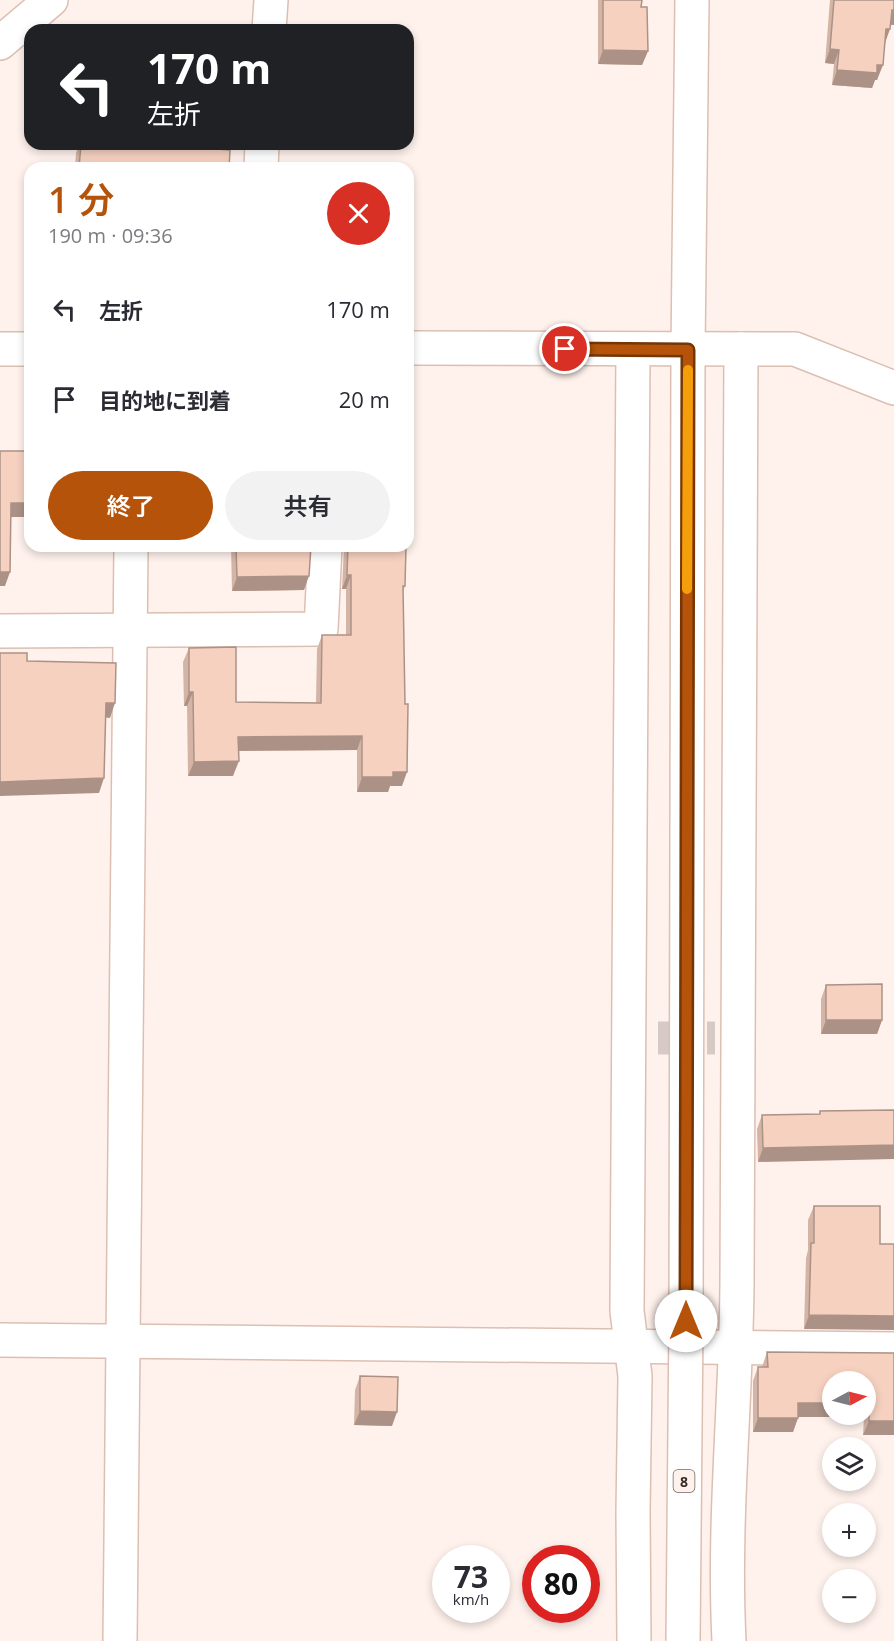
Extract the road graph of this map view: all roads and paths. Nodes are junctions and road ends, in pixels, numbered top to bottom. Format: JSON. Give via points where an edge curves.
{"nodes":[{"id":1,"x":51,"y":0,"type":"edge"},
{"id":2,"x":271,"y":0,"type":"edge"},
{"id":3,"x":693,"y":0,"type":"edge"},
{"id":4,"x":269,"y":24,"type":"edge"},
{"id":5,"x":0,"y":43,"type":"edge"},
{"id":6,"x":414,"y":348,"type":"edge"},
{"id":7,"x":0,"y":349,"type":"edge"},
{"id":8,"x":24,"y":349,"type":"edge"},
{"id":9,"x":633,"y":349,"type":"junction"},
{"id":10,"x":741,"y":349,"type":"junction"},
{"id":11,"x":688,"y":350,"type":"junction"},
{"id":12,"x":894,"y":388,"type":"edge"},
{"id":13,"x":131,"y":552,"type":"edge"},
{"id":14,"x":325,"y":552,"type":"edge"},
{"id":15,"x":130,"y":630,"type":"junction"},
{"id":16,"x":0,"y":631,"type":"edge"},
{"id":17,"x":0,"y":1340,"type":"edge"},
{"id":18,"x":123,"y":1341,"type":"junction"},
{"id":19,"x":630,"y":1346,"type":"junction"},
{"id":20,"x":736,"y":1348,"type":"junction"},
{"id":21,"x":894,"y":1349,"type":"edge"},
{"id":22,"x":120,"y":1641,"type":"edge"},
{"id":23,"x":634,"y":1641,"type":"edge"},
{"id":24,"x":683,"y":1641,"type":"edge"},
{"id":25,"x":729,"y":1641,"type":"edge"}],
"edges":[{"from":1,"to":5,"type":"main road"},
{"from":2,"to":4,"type":"main road"},
{"from":3,"to":11,"type":"main road","number":"8"},
{"from":6,"to":9,"type":"main road"},
{"from":7,"to":8,"type":"main road"},
{"from":9,"to":11,"type":"main road"},
{"from":9,"to":19,"type":"main road","via":[[643,1037],[627,1311]]},
{"from":10,"to":11,"type":"main road"},
{"from":10,"to":12,"type":"main road","via":[[795,349]]},
{"from":10,"to":20,"type":"main road","via":[[727,1039]]},
{"from":11,"to":24,"type":"main road","number":"8","bridge":true},
{"from":13,"to":15,"type":"main road"},
{"from":14,"to":15,"type":"main road","via":[[321,629]]},
{"from":15,"to":16,"type":"main road"},
{"from":15,"to":18,"type":"main road"},
{"from":17,"to":18,"type":"main road"},
{"from":18,"to":19,"type":"main road"},
{"from":18,"to":22,"type":"main road"},
{"from":19,"to":20,"type":"main road"},
{"from":19,"to":23,"type":"main road","via":[[635,1376]]},
{"from":20,"to":21,"type":"main road"},
{"from":20,"to":25,"type":"main road","via":[[728,1527]]}]}
